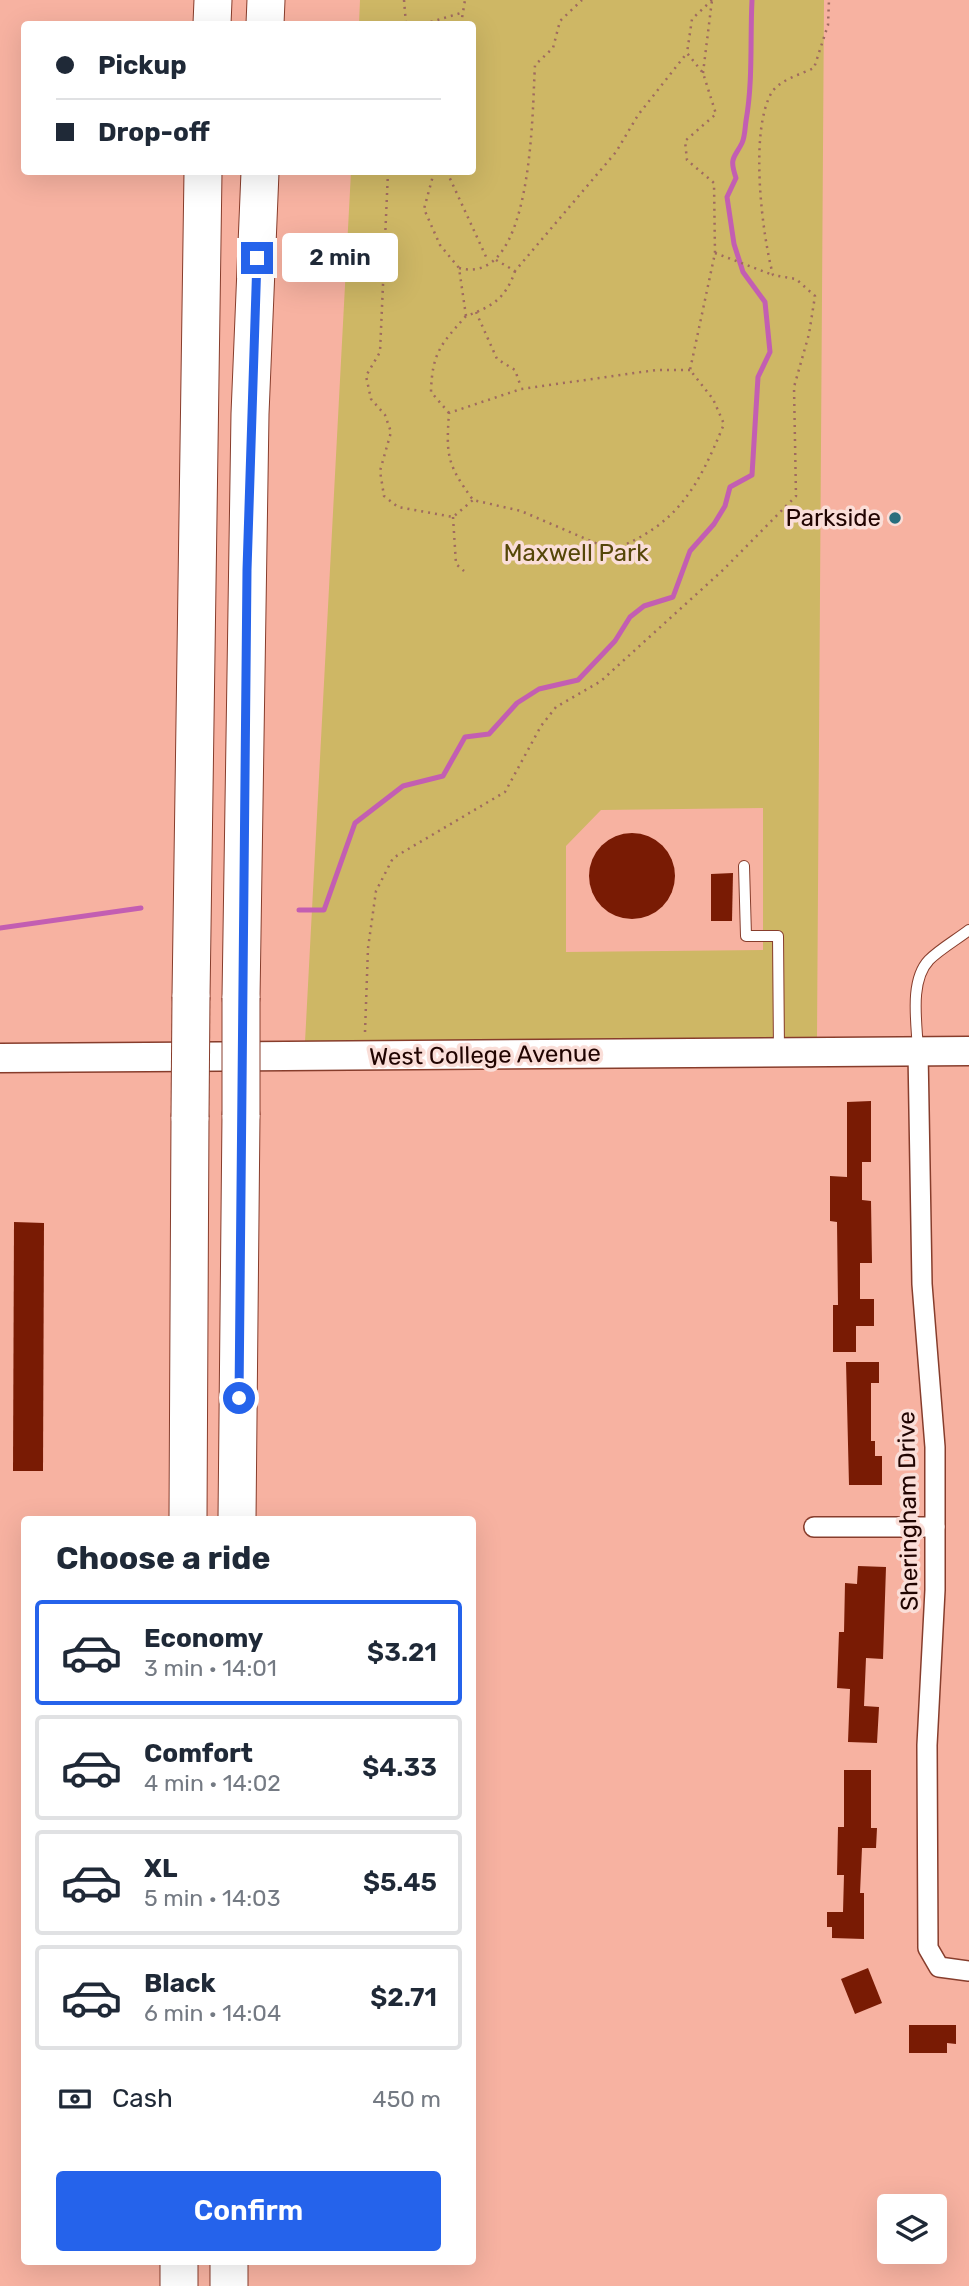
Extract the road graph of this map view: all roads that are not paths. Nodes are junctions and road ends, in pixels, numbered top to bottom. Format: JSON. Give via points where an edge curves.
{"nodes":[{"id":1,"x":213,"y":0,"type":"edge"},
{"id":2,"x":266,"y":0,"type":"edge"},
{"id":3,"x":212,"y":21,"type":"edge"},
{"id":4,"x":265,"y":21,"type":"edge"},
{"id":5,"x":203,"y":175,"type":"edge"},
{"id":6,"x":260,"y":175,"type":"edge"},
{"id":7,"x":744,"y":866,"type":"dead end"},
{"id":8,"x":969,"y":930,"type":"edge"},
{"id":9,"x":918,"y":1051,"type":"junction"},
{"id":10,"x":969,"y":1051,"type":"edge"},
{"id":11,"x":779,"y":1052,"type":"junction"},
{"id":12,"x":0,"y":1058,"type":"edge"},
{"id":13,"x":188,"y":1516,"type":"edge"},
{"id":14,"x":237,"y":1516,"type":"edge"},
{"id":15,"x":814,"y":1527,"type":"dead end"},
{"id":16,"x":935,"y":1527,"type":"junction"},
{"id":17,"x":969,"y":1971,"type":"edge"},
{"id":18,"x":179,"y":2265,"type":"edge"},
{"id":19,"x":229,"y":2265,"type":"edge"},
{"id":20,"x":179,"y":2286,"type":"edge"},
{"id":21,"x":229,"y":2286,"type":"edge"}],
"edges":[{"from":1,"to":3,"type":"highway"},
{"from":2,"to":4,"type":"highway"},
{"from":5,"to":13,"type":"highway","bridge":true},
{"from":6,"to":14,"type":"highway","bridge":true,"via":[[250,414]]},
{"from":7,"to":11,"type":"lane","via":[[746,936],[778,936]]},
{"from":8,"to":9,"type":"lane","via":[[922,970]]},
{"from":9,"to":10,"type":"main road","name":"West College Avenue"},
{"from":9,"to":11,"type":"main road","name":"West College Avenue"},
{"from":9,"to":16,"type":"street","name":"Sheringham Drive","via":[[922,1284],[935,1447]]},
{"from":11,"to":12,"type":"main road","name":"West College Avenue"},
{"from":15,"to":16,"type":"street"},
{"from":16,"to":17,"type":"street","name":"Sheringham Drive","via":[[926,1844],[928,1948],[939,1967]]},
{"from":18,"to":20,"type":"highway"},
{"from":19,"to":21,"type":"highway"}]}
